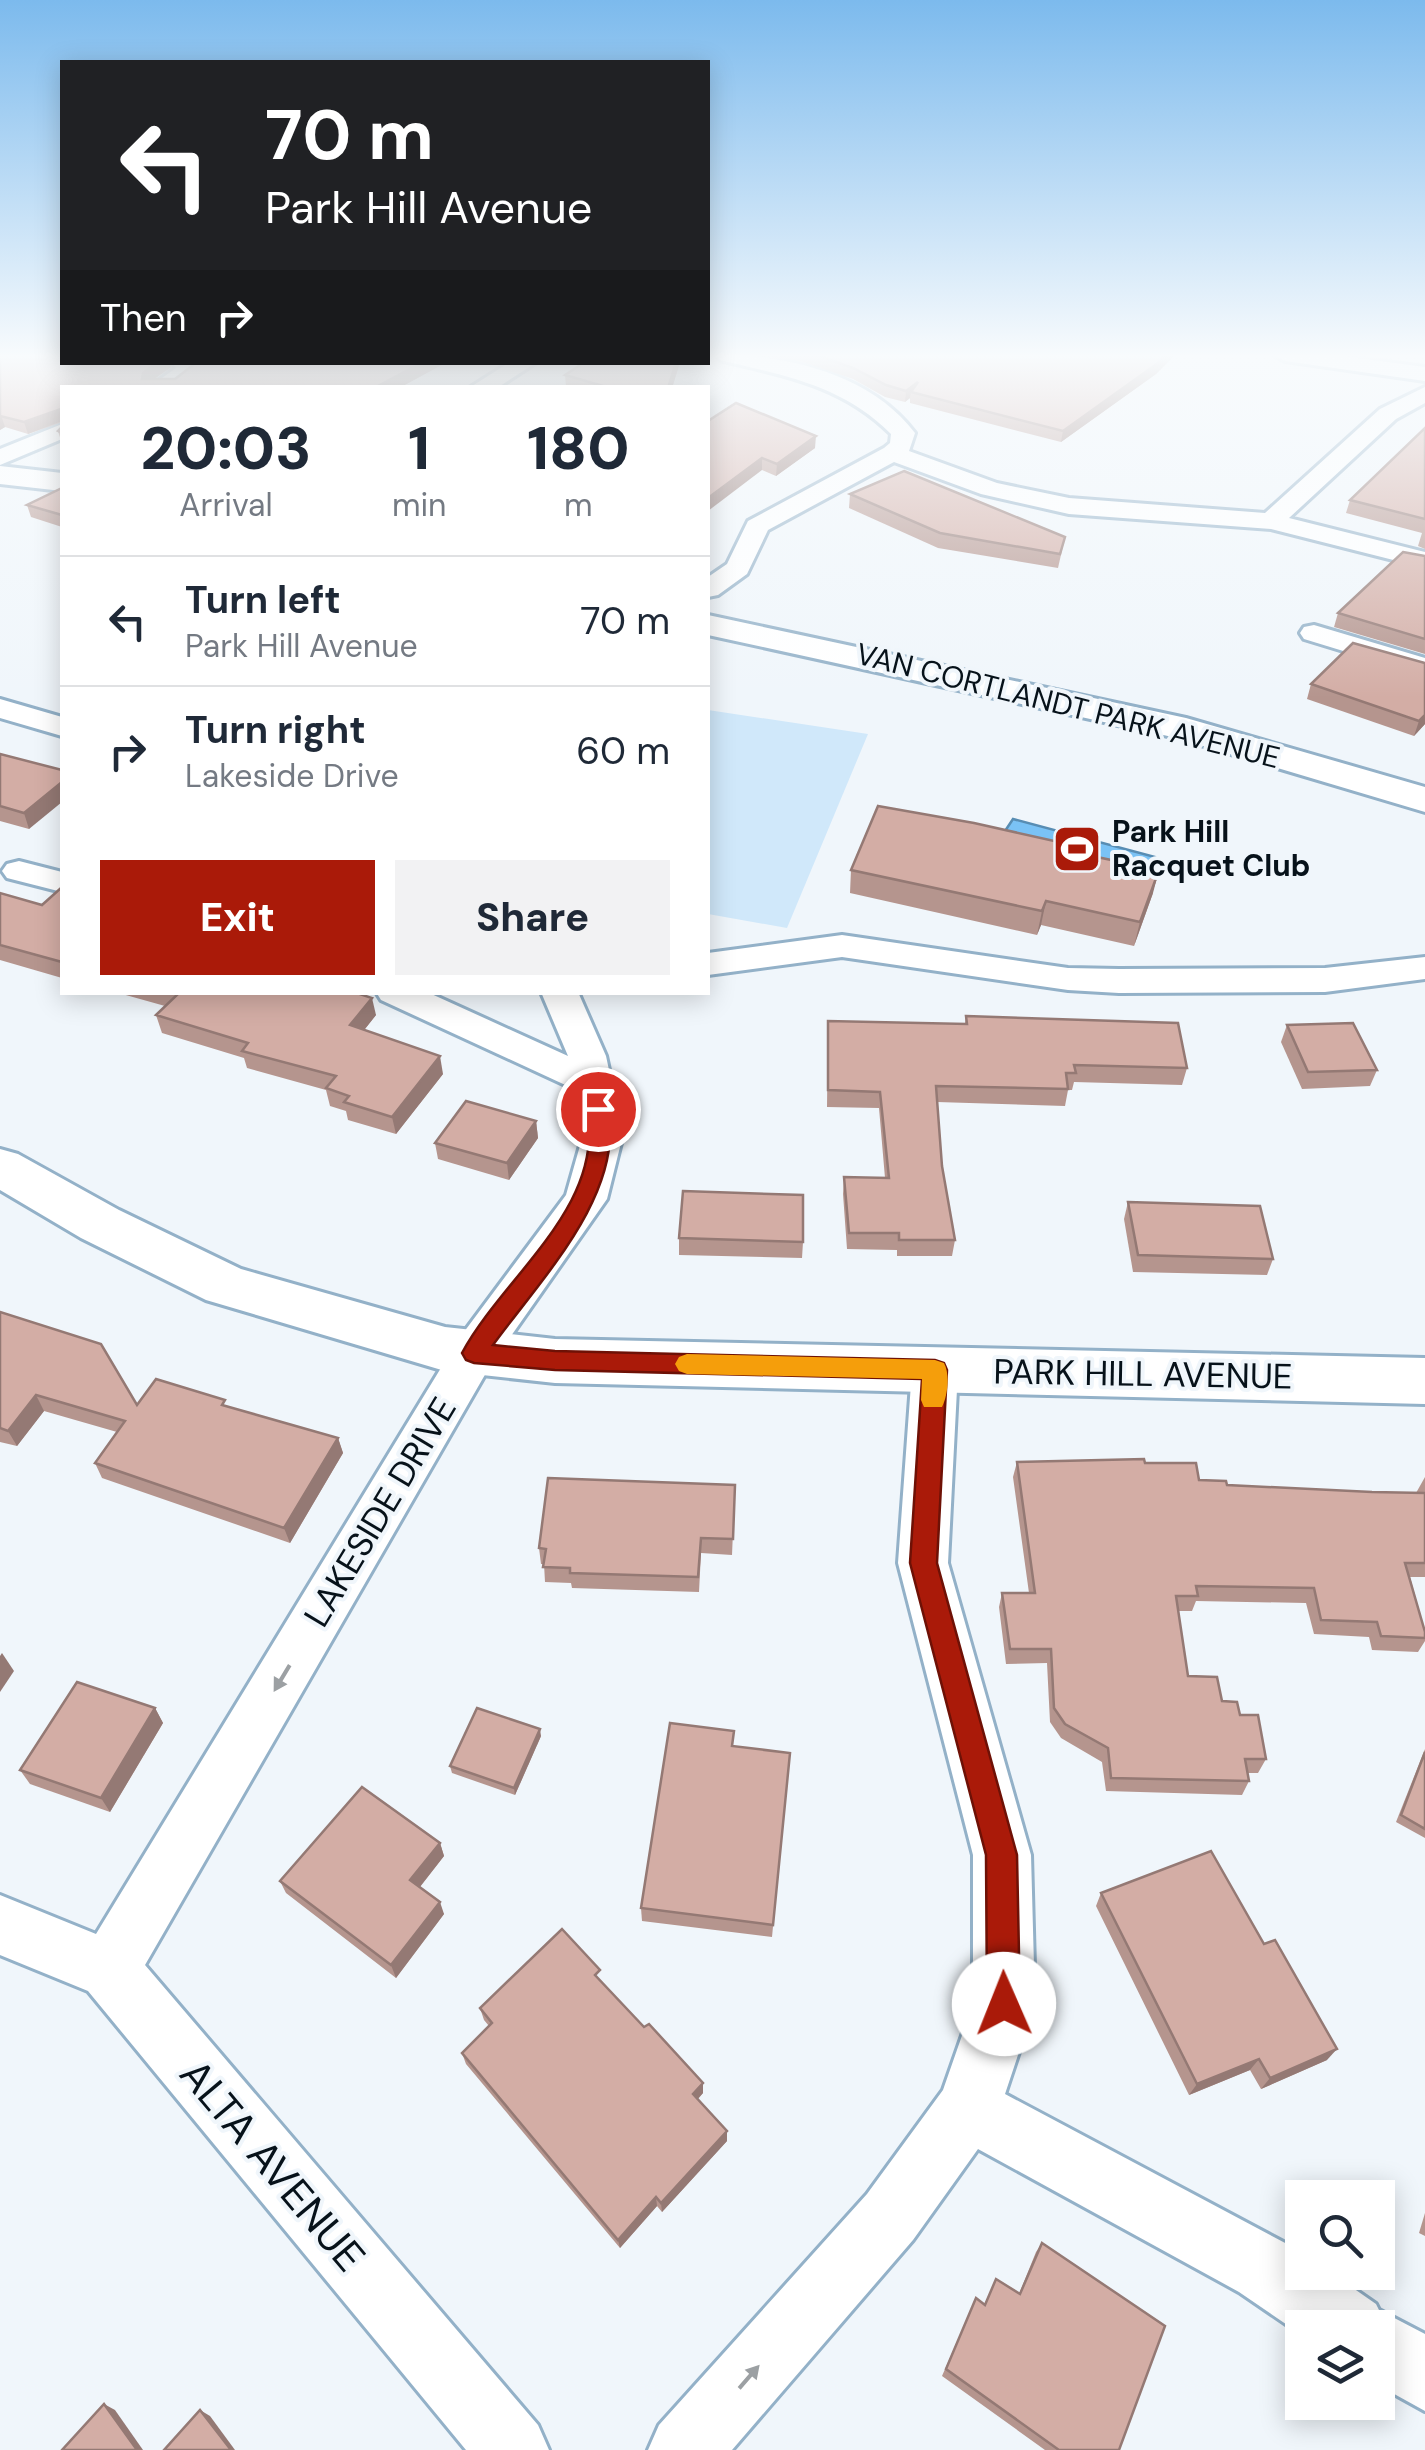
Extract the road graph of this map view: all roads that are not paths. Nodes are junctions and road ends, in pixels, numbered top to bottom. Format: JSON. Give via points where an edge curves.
{"nodes":[{"id":1,"x":862,"y":469,"type":"edge"},
{"id":2,"x":936,"y":469,"type":"edge"},
{"id":3,"x":1327,"y":469,"type":"edge"},
{"id":4,"x":0,"y":475,"type":"edge"},
{"id":5,"x":60,"y":482,"type":"edge"},
{"id":6,"x":1271,"y":521,"type":"junction"},
{"id":7,"x":1425,"y":560,"type":"edge"},
{"id":8,"x":710,"y":588,"type":"edge"},
{"id":9,"x":710,"y":625,"type":"edge"},
{"id":10,"x":1314,"y":633,"type":"dead end"},
{"id":11,"x":1425,"y":667,"type":"edge"},
{"id":12,"x":0,"y":708,"type":"edge"},
{"id":13,"x":60,"y":726,"type":"edge"},
{"id":14,"x":1425,"y":800,"type":"edge"},
{"id":15,"x":19,"y":871,"type":"dead end"},
{"id":16,"x":60,"y":881,"type":"edge"},
{"id":17,"x":710,"y":964,"type":"edge"},
{"id":18,"x":1425,"y":968,"type":"edge"},
{"id":19,"x":401,"y":995,"type":"edge"},
{"id":20,"x":560,"y":995,"type":"edge"},
{"id":21,"x":592,"y":1082,"type":"junction"},
{"id":22,"x":0,"y":1168,"type":"edge"},
{"id":23,"x":474,"y":1353,"type":"junction"},
{"id":24,"x":935,"y":1370,"type":"junction"},
{"id":25,"x":1425,"y":1381,"type":"edge"},
{"id":26,"x":0,"y":1925,"type":"edge"},
{"id":27,"x":109,"y":1970,"type":"junction"},
{"id":28,"x":968,"y":2109,"type":"junction"},
{"id":29,"x":1325,"y":2310,"type":"edge"},
{"id":30,"x":1395,"y":2356,"type":"edge"},
{"id":31,"x":1425,"y":2376,"type":"edge"},
{"id":32,"x":513,"y":2450,"type":"edge"},
{"id":33,"x":684,"y":2450,"type":"edge"}],
"edges":[{"from":1,"to":8,"type":"street","via":[[756,526],[738,568]]},
{"from":2,"to":6,"type":"street","via":[[1068,506]]},
{"from":3,"to":6,"type":"street"},
{"from":4,"to":5,"type":"street"},
{"from":6,"to":7,"type":"street"},
{"from":9,"to":14,"type":"street","name":"VAN CORTLANDT PARK AVENUE","via":[[1186,729]]},
{"from":10,"to":11,"type":"street"},
{"from":12,"to":13,"type":"street"},
{"from":15,"to":16,"type":"street"},
{"from":17,"to":18,"type":"street","via":[[842,946],[1119,981],[1325,980]]},
{"from":19,"to":21,"type":"street"},
{"from":20,"to":21,"type":"street","name":"LAKESIDE DRIVE"},
{"from":21,"to":23,"type":"street","name":"LAKESIDE DRIVE","via":[[603,1136],[586,1199]]},
{"from":22,"to":23,"type":"street","name":"PARK HILL AVENUE","via":[[225,1285]]},
{"from":23,"to":24,"type":"street","name":"PARK HILL AVENUE","via":[[555,1361]]},
{"from":23,"to":27,"type":"street","name":"LAKESIDE DRIVE","one_way":true},
{"from":24,"to":25,"type":"street","name":"PARK HILL AVENUE"},
{"from":24,"to":28,"type":"street","via":[[923,1563],[1002,1855],[1004,2004]]},
{"from":26,"to":27,"type":"street","name":"ALTA AVENUE"},
{"from":27,"to":32,"type":"street","name":"ALTA AVENUE"},
{"from":28,"to":29,"type":"street","via":[[1263,2268]]},
{"from":33,"to":28,"type":"street","one_way":true,"via":[[890,2217]]},
{"from":30,"to":31,"type":"street"}]}
